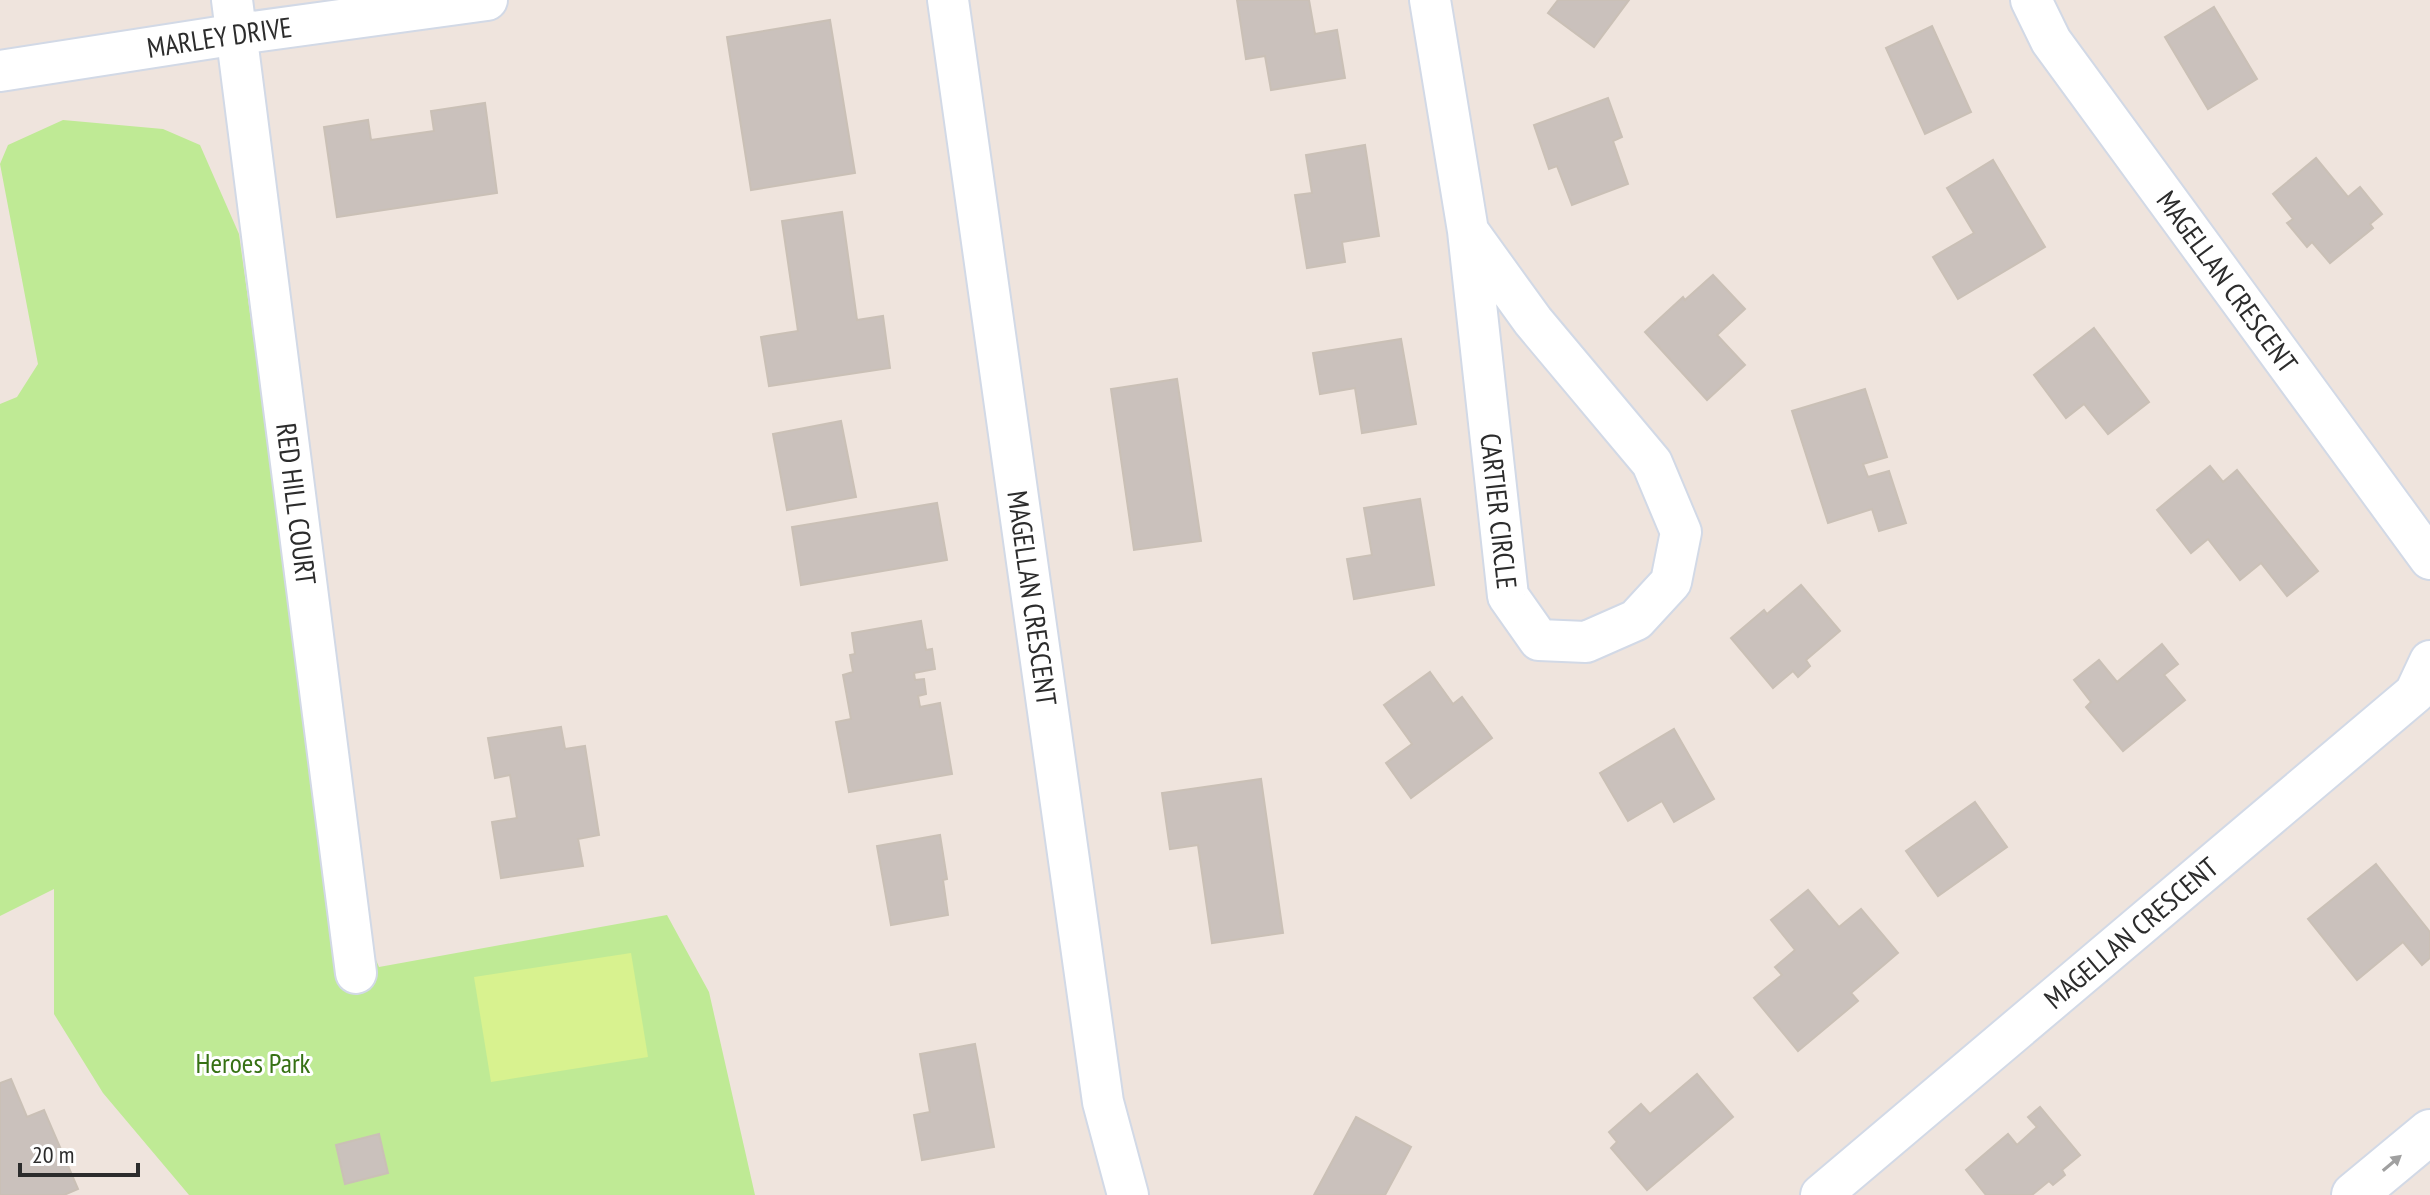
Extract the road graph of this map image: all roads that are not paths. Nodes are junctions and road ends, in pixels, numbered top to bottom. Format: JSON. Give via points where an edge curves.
{"nodes":[{"id":1,"x":487,"y":0,"type":"edge"},
{"id":2,"x":948,"y":0,"type":"edge"},
{"id":3,"x":1430,"y":0,"type":"edge"},
{"id":4,"x":2031,"y":0,"type":"edge"},
{"id":5,"x":235,"y":17,"type":"edge"},
{"id":6,"x":0,"y":71,"type":"edge"},
{"id":7,"x":1468,"y":231,"type":"junction"},
{"id":8,"x":2430,"y":559,"type":"edge"},
{"id":9,"x":2430,"y":661,"type":"edge"},
{"id":10,"x":356,"y":973,"type":"dead end"},
{"id":11,"x":2430,"y":1132,"type":"edge"},
{"id":12,"x":1128,"y":1195,"type":"edge"},
{"id":13,"x":1821,"y":1195,"type":"edge"},
{"id":14,"x":2354,"y":1195,"type":"edge"}],
"edges":[{"from":1,"to":5,"type":"street","name":"MARLEY DRIVE"},
{"from":2,"to":12,"type":"street","name":"MAGELLAN CRESCENT","via":[[1103,1102]]},
{"from":3,"to":7,"type":"street","name":"CARTIER CIRCLE"},
{"from":4,"to":8,"type":"street","name":"MAGELLAN CRESCENT","via":[[2051,41]]},
{"from":5,"to":6,"type":"street","name":"MARLEY DRIVE"},
{"from":5,"to":10,"type":"street","name":"RED HILL COURT"},
{"from":7,"to":7,"type":"street","name":"CARTIER CIRCLE","via":[[1533,321],[1652,463],[1681,532],[1671,582],[1636,620],[1586,642],[1539,640],[1508,596]]},
{"from":9,"to":13,"type":"street","name":"MAGELLAN CRESCENT","via":[[2415,693]]},
{"from":14,"to":11,"type":"main road","one_way":true}]}
